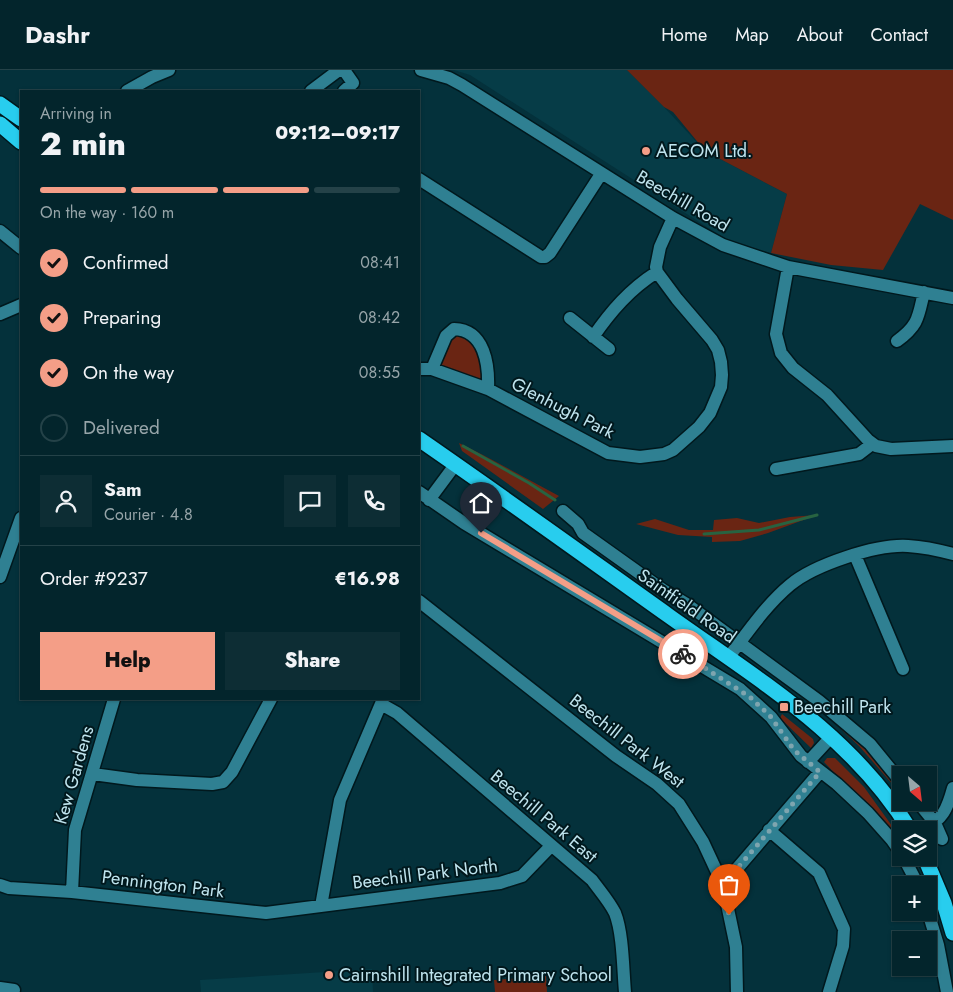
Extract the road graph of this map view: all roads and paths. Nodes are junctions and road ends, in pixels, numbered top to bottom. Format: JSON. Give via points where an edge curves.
{"nodes":[{"id":1,"x":168,"y":70,"type":"edge"},
{"id":2,"x":340,"y":70,"type":"edge"},
{"id":3,"x":344,"y":70,"type":"edge"},
{"id":4,"x":421,"y":70,"type":"edge"},
{"id":5,"x":349,"y":87,"type":"edge"},
{"id":6,"x":129,"y":90,"type":"edge"},
{"id":7,"x":312,"y":90,"type":"edge"},
{"id":8,"x":0,"y":106,"type":"edge"},
{"id":9,"x":20,"y":118,"type":"edge"},
{"id":10,"x":0,"y":124,"type":"edge"},
{"id":11,"x":20,"y":125,"type":"edge"},
{"id":12,"x":20,"y":141,"type":"edge"},
{"id":13,"x":601,"y":174,"type":"junction"},
{"id":14,"x":420,"y":180,"type":"edge"},
{"id":15,"x":673,"y":218,"type":"junction"},
{"id":16,"x":0,"y":231,"type":"edge"},
{"id":17,"x":20,"y":247,"type":"edge"},
{"id":18,"x":788,"y":267,"type":"junction"},
{"id":19,"x":657,"y":272,"type":"junction"},
{"id":20,"x":924,"y":292,"type":"junction"},
{"id":21,"x":953,"y":298,"type":"edge"},
{"id":22,"x":20,"y":305,"type":"edge"},
{"id":23,"x":0,"y":314,"type":"edge"},
{"id":24,"x":570,"y":318,"type":"dead end"},
{"id":25,"x":594,"y":337,"type":"junction"},
{"id":26,"x":897,"y":341,"type":"dead end"},
{"id":27,"x":609,"y":349,"type":"dead end"},
{"id":28,"x":420,"y":369,"type":"edge"},
{"id":29,"x":432,"y":369,"type":"junction"},
{"id":30,"x":488,"y":389,"type":"junction"},
{"id":31,"x":420,"y":442,"type":"edge"},
{"id":32,"x":872,"y":444,"type":"junction"},
{"id":33,"x":953,"y":446,"type":"edge"},
{"id":34,"x":455,"y":465,"type":"junction"},
{"id":35,"x":776,"y":469,"type":"dead end"},
{"id":36,"x":424,"y":496,"type":"edge"},
{"id":37,"x":563,"y":511,"type":"dead end"},
{"id":38,"x":20,"y":521,"type":"edge"},
{"id":39,"x":953,"y":554,"type":"edge"},
{"id":40,"x":855,"y":555,"type":"junction"},
{"id":41,"x":0,"y":576,"type":"edge"},
{"id":42,"x":420,"y":605,"type":"edge"},
{"id":43,"x":740,"y":643,"type":"junction"},
{"id":44,"x":728,"y":658,"type":"junction"},
{"id":45,"x":903,"y":669,"type":"dead end"},
{"id":46,"x":114,"y":700,"type":"edge"},
{"id":47,"x":270,"y":700,"type":"edge"},
{"id":48,"x":382,"y":701,"type":"edge"},
{"id":49,"x":832,"y":736,"type":"junction"},
{"id":50,"x":808,"y":762,"type":"junction"},
{"id":51,"x":892,"y":771,"type":"edge"},
{"id":52,"x":820,"y":772,"type":"junction"},
{"id":53,"x":93,"y":774,"type":"junction"},
{"id":54,"x":953,"y":788,"type":"edge"},
{"id":55,"x":904,"y":821,"type":"edge"},
{"id":56,"x":934,"y":821,"type":"edge"},
{"id":57,"x":769,"y":830,"type":"junction"},
{"id":58,"x":937,"y":834,"type":"edge"},
{"id":59,"x":942,"y":839,"type":"dead end"},
{"id":60,"x":892,"y":840,"type":"edge"},
{"id":61,"x":550,"y":846,"type":"junction"},
{"id":62,"x":928,"y":866,"type":"edge"},
{"id":63,"x":0,"y":885,"type":"edge"},
{"id":64,"x":723,"y":885,"type":"junction"},
{"id":65,"x":72,"y":892,"type":"junction"},
{"id":66,"x":321,"y":906,"type":"junction"},
{"id":67,"x":931,"y":921,"type":"edge"},
{"id":68,"x":953,"y":933,"type":"edge"},
{"id":69,"x":0,"y":988,"type":"edge"},
{"id":70,"x":14,"y":990,"type":"dead end"},
{"id":71,"x":625,"y":992,"type":"edge"},
{"id":72,"x":737,"y":992,"type":"edge"},
{"id":73,"x":829,"y":992,"type":"edge"},
{"id":74,"x":947,"y":992,"type":"edge"}],
"edges":[{"from":1,"to":6,"type":"street"},
{"from":2,"to":7,"type":"street"},
{"from":3,"to":5,"type":"street"},
{"from":4,"to":13,"type":"street","name":"Beechill Road","via":[[462,85]]},
{"from":8,"to":9,"type":"highway"},
{"from":8,"to":11,"type":"street"},
{"from":10,"to":12,"type":"highway"},
{"from":13,"to":14,"type":"street","via":[[545,257]]},
{"from":13,"to":15,"type":"street","name":"Beechill Road"},
{"from":15,"to":18,"type":"street","name":"Beechill Road","via":[[723,245]]},
{"from":15,"to":19,"type":"street","via":[[660,248]]},
{"from":16,"to":17,"type":"street"},
{"from":18,"to":20,"type":"street","name":"Beechill Road"},
{"from":18,"to":32,"type":"street","via":[[776,334],[781,353],[792,368],[828,395]]},
{"from":19,"to":25,"type":"street","via":[[616,305]]},
{"from":19,"to":30,"type":"street","name":"Glenhugh Park","via":[[712,340],[721,362],[721,387],[710,413],[673,450],[640,457],[608,452]]},
{"from":20,"to":21,"type":"street","name":"Beechill Road"},
{"from":20,"to":26,"type":"street","via":[[912,329]]},
{"from":22,"to":23,"type":"street"},
{"from":24,"to":25,"type":"street"},
{"from":25,"to":27,"type":"street"},
{"from":28,"to":29,"type":"street","name":"Glenhugh Park"},
{"from":29,"to":30,"type":"street","name":"Glenhugh Park"},
{"from":29,"to":30,"type":"street","name":"Glenhugh Park","via":[[446,336],[454,329],[460,329],[476,339],[482,348],[487,361]]},
{"from":31,"to":34,"type":"highway","name":"Saintfield Road"},
{"from":32,"to":33,"type":"street","via":[[891,449]]},
{"from":32,"to":35,"type":"street","via":[[859,454]]},
{"from":34,"to":36,"type":"street"},
{"from":34,"to":44,"type":"highway","name":"Saintfield Road"},
{"from":36,"to":50,"type":"street","via":[[740,689],[771,717],[794,750]]},
{"from":37,"to":43,"type":"street","name":"Saintfield Road","via":[[583,533]]},
{"from":38,"to":41,"type":"street"},
{"from":39,"to":40,"type":"street","via":[[907,546]]},
{"from":40,"to":43,"type":"street","via":[[818,569],[792,584]]},
{"from":40,"to":45,"type":"street"},
{"from":42,"to":64,"type":"street","name":"Beechill Park West","via":[[657,784],[678,804],[698,834]]},
{"from":43,"to":44,"type":"street"},
{"from":43,"to":51,"type":"street","name":"Saintfield Road","via":[[851,727]]},
{"from":44,"to":49,"type":"highway","name":"Saintfield Road"},
{"from":46,"to":53,"type":"street","name":"Kew Gardens"},
{"from":47,"to":53,"type":"street","via":[[232,772],[223,782],[137,780]]},
{"from":48,"to":61,"type":"street","name":"Beechill Park East"},
{"from":48,"to":66,"type":"street","via":[[340,800]]},
{"from":49,"to":50,"type":"street"},
{"from":49,"to":55,"type":"highway","name":"Saintfield Road","via":[[868,773]]},
{"from":50,"to":52,"type":"street"},
{"from":52,"to":57,"type":"street"},
{"from":52,"to":60,"type":"street","via":[[854,800]]},
{"from":53,"to":65,"type":"street","name":"Kew Gardens","via":[[75,830]]},
{"from":54,"to":56,"type":"street","via":[[947,807]]},
{"from":57,"to":64,"type":"street"},
{"from":57,"to":73,"type":"street","via":[[819,873],[844,929],[843,946]]},
{"from":58,"to":59,"type":"street"},
{"from":61,"to":66,"type":"street","name":"Beechill Park North","via":[[522,876],[500,883]]},
{"from":61,"to":71,"type":"street","name":"Beechill Park East","via":[[592,880],[610,903],[618,926]]},
{"from":62,"to":68,"type":"highway"},
{"from":63,"to":65,"type":"street","name":"Pennington Park"},
{"from":64,"to":72,"type":"street","name":"Beechill Park West","via":[[736,947]]},
{"from":65,"to":66,"type":"street","name":"Pennington Park","via":[[266,913]]},
{"from":67,"to":74,"type":"street"},
{"from":69,"to":70,"type":"street"}]}
